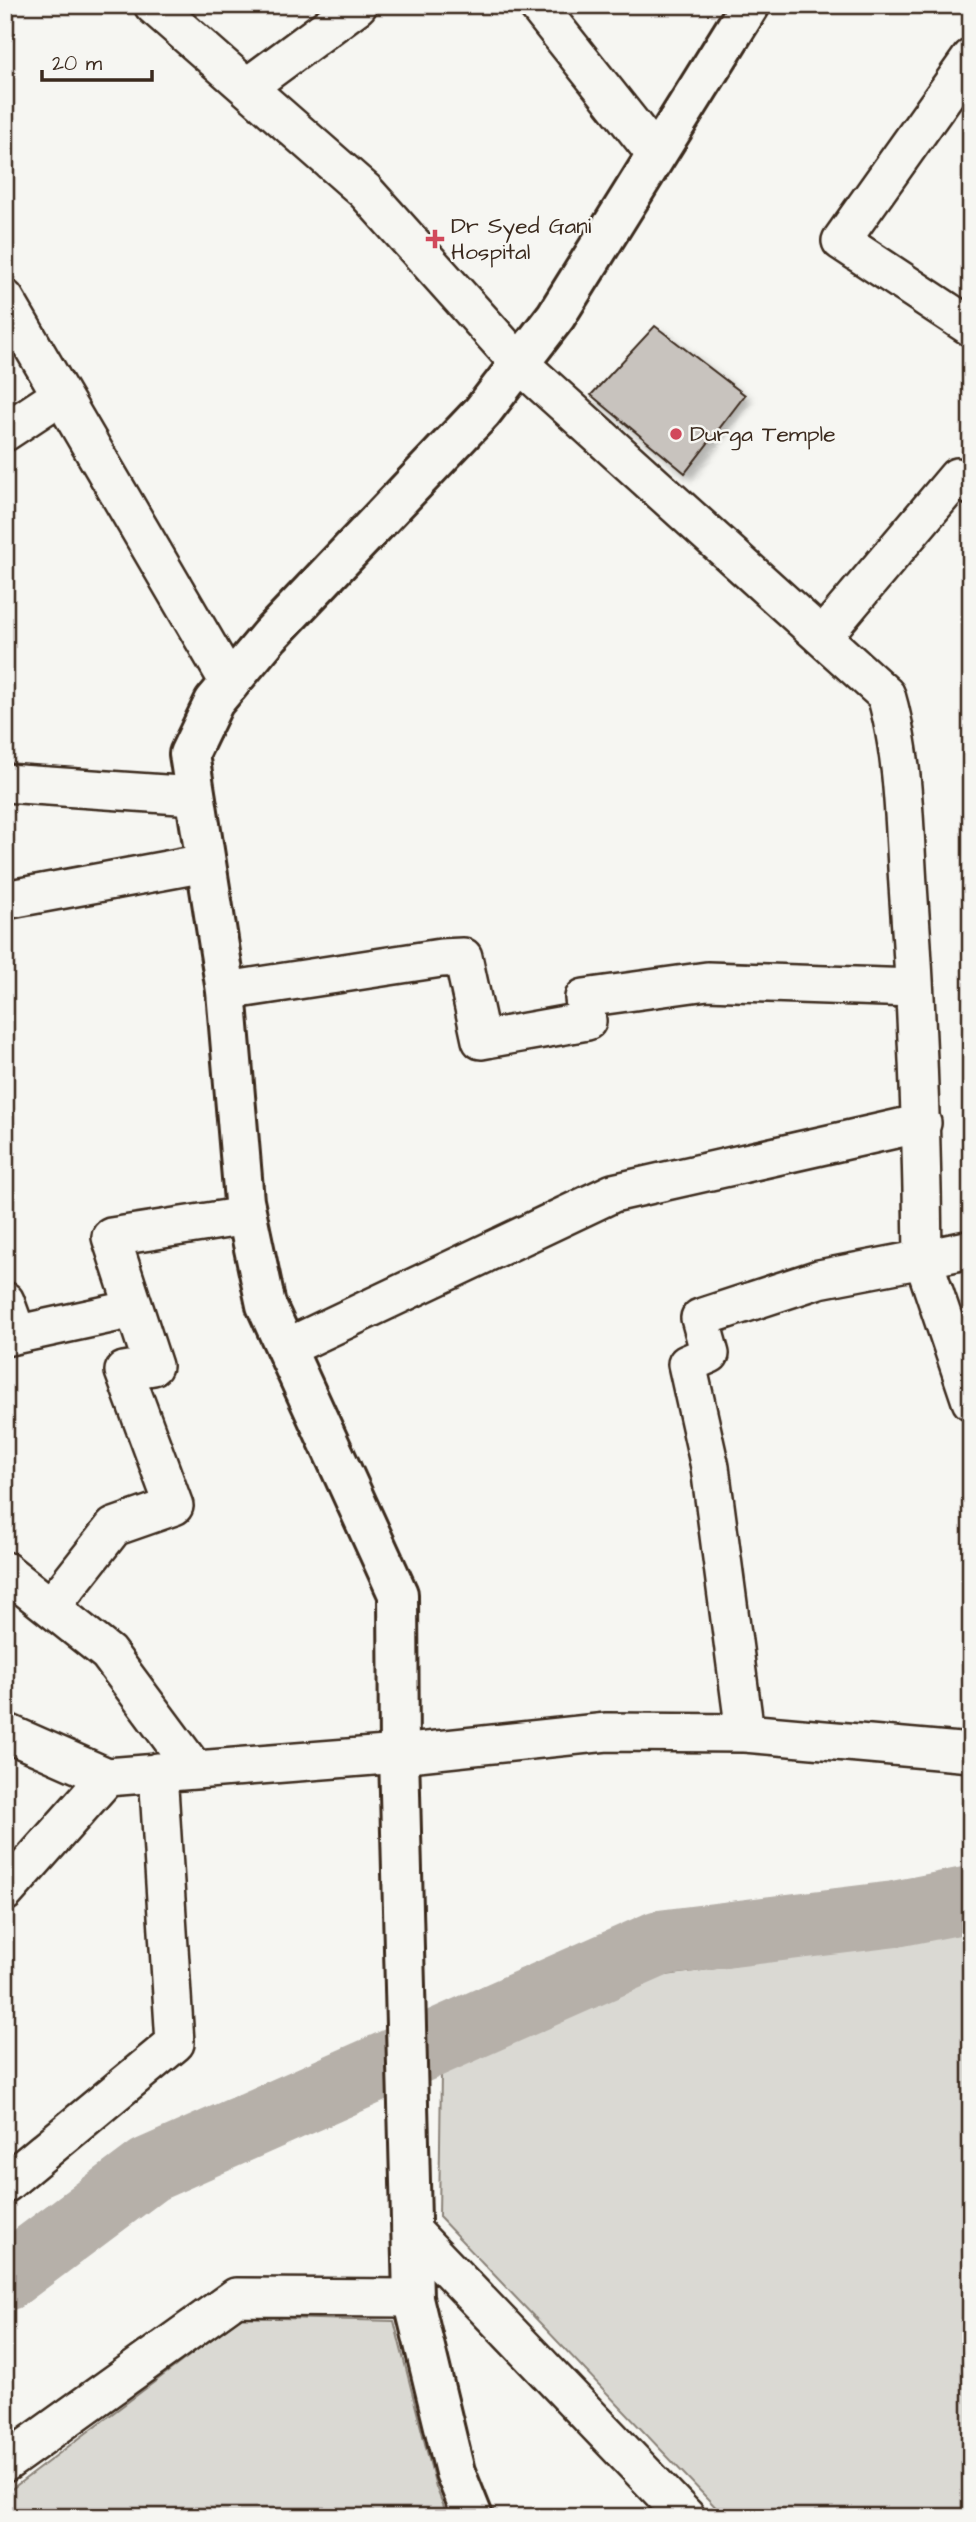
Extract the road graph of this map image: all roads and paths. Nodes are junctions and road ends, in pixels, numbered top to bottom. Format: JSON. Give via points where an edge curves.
{"nodes":[{"id":1,"x":153,"y":5,"type":"edge"},
{"id":2,"x":358,"y":5,"type":"edge"},
{"id":3,"x":537,"y":5,"type":"edge"},
{"id":4,"x":750,"y":5,"type":"edge"},
{"id":5,"x":971,"y":58,"type":"edge"},
{"id":6,"x":247,"y":87,"type":"junction"},
{"id":7,"x":656,"y":155,"type":"junction"},
{"id":8,"x":5,"y":299,"type":"edge"},
{"id":9,"x":971,"y":327,"type":"edge"},
{"id":10,"x":519,"y":363,"type":"junction"},
{"id":11,"x":61,"y":395,"type":"junction"},
{"id":12,"x":5,"y":432,"type":"edge"},
{"id":13,"x":971,"y":486,"type":"edge"},
{"id":14,"x":822,"y":637,"type":"junction"},
{"id":15,"x":230,"y":684,"type":"junction"},
{"id":16,"x":5,"y":783,"type":"edge"},
{"id":17,"x":194,"y":796,"type":"junction"},
{"id":18,"x":205,"y":863,"type":"junction"},
{"id":19,"x":5,"y":901,"type":"edge"},
{"id":20,"x":914,"y":988,"type":"junction"},
{"id":21,"x":226,"y":991,"type":"junction"},
{"id":22,"x":922,"y":1123,"type":"junction"},
{"id":23,"x":247,"y":1216,"type":"junction"},
{"id":24,"x":971,"y":1249,"type":"edge"},
{"id":25,"x":923,"y":1259,"type":"junction"},
{"id":26,"x":134,"y":1308,"type":"junction"},
{"id":27,"x":9,"y":1324,"type":"edge"},
{"id":28,"x":286,"y":1348,"type":"junction"},
{"id":29,"x":971,"y":1401,"type":"edge"},
{"id":30,"x":5,"y":1571,"type":"edge"},
{"id":31,"x":51,"y":1608,"type":"junction"},
{"id":32,"x":5,"y":1732,"type":"edge"},
{"id":33,"x":745,"y":1733,"type":"junction"},
{"id":34,"x":971,"y":1753,"type":"edge"},
{"id":35,"x":399,"y":1754,"type":"junction"},
{"id":36,"x":194,"y":1769,"type":"junction"},
{"id":37,"x":158,"y":1772,"type":"junction"},
{"id":38,"x":107,"y":1777,"type":"junction"},
{"id":39,"x":5,"y":1892,"type":"edge"},
{"id":40,"x":5,"y":2184,"type":"edge"},
{"id":41,"x":411,"y":2230,"type":"junction"},
{"id":42,"x":413,"y":2298,"type":"junction"},
{"id":43,"x":5,"y":2463,"type":"edge"},
{"id":44,"x":473,"y":2517,"type":"edge"},
{"id":45,"x":686,"y":2517,"type":"edge"}],
"edges":[{"from":1,"to":6,"type":"street"},
{"from":2,"to":6,"type":"street"},
{"from":3,"to":7,"type":"street"},
{"from":4,"to":7,"type":"street"},
{"from":5,"to":9,"type":"street","via":[[841,241]]},
{"from":6,"to":10,"type":"street","via":[[365,191]]},
{"from":7,"to":10,"type":"street","via":[[556,316]]},
{"from":8,"to":11,"type":"street"},
{"from":10,"to":14,"type":"street"},
{"from":10,"to":15,"type":"street","via":[[482,412],[270,635]]},
{"from":11,"to":12,"type":"street"},
{"from":11,"to":15,"type":"street"},
{"from":13,"to":14,"type":"street","via":[[957,477]]},
{"from":14,"to":20,"type":"street","via":[[886,695],[898,736]]},
{"from":15,"to":17,"type":"street","via":[[214,702],[189,754]]},
{"from":16,"to":17,"type":"street"},
{"from":17,"to":18,"type":"street"},
{"from":18,"to":19,"type":"street"},
{"from":18,"to":21,"type":"street"},
{"from":20,"to":21,"type":"street","via":[[707,981],[584,998],[587,1021],[481,1040],[463,957]]},
{"from":20,"to":22,"type":"street"},
{"from":21,"to":23,"type":"street"},
{"from":22,"to":25,"type":"street"},
{"from":22,"to":28,"type":"street","via":[[613,1194]]},
{"from":23,"to":26,"type":"street","via":[[111,1237]]},
{"from":23,"to":28,"type":"street","via":[[266,1305]]},
{"from":24,"to":25,"type":"street"},
{"from":25,"to":29,"type":"street"},
{"from":25,"to":33,"type":"street","via":[[819,1279],[700,1318],[710,1354],[687,1364],[710,1467]]},
{"from":26,"to":27,"type":"street"},
{"from":26,"to":31,"type":"street","via":[[153,1366],[124,1371],[174,1506],[114,1527]]},
{"from":28,"to":35,"type":"street","via":[[398,1594]]},
{"from":30,"to":31,"type":"street"},
{"from":31,"to":36,"type":"street","via":[[108,1653]]},
{"from":32,"to":38,"type":"street"},
{"from":33,"to":34,"type":"street"},
{"from":33,"to":35,"type":"street","via":[[607,1732]]},
{"from":35,"to":36,"type":"street"},
{"from":35,"to":41,"type":"street"},
{"from":36,"to":37,"type":"street"},
{"from":37,"to":38,"type":"street"},
{"from":37,"to":40,"type":"street","via":[[175,2043]]},
{"from":38,"to":39,"type":"street"},
{"from":41,"to":42,"type":"street"},
{"from":41,"to":45,"type":"street"},
{"from":42,"to":43,"type":"street","via":[[236,2297]]},
{"from":42,"to":44,"type":"street","via":[[455,2472]]}]}
